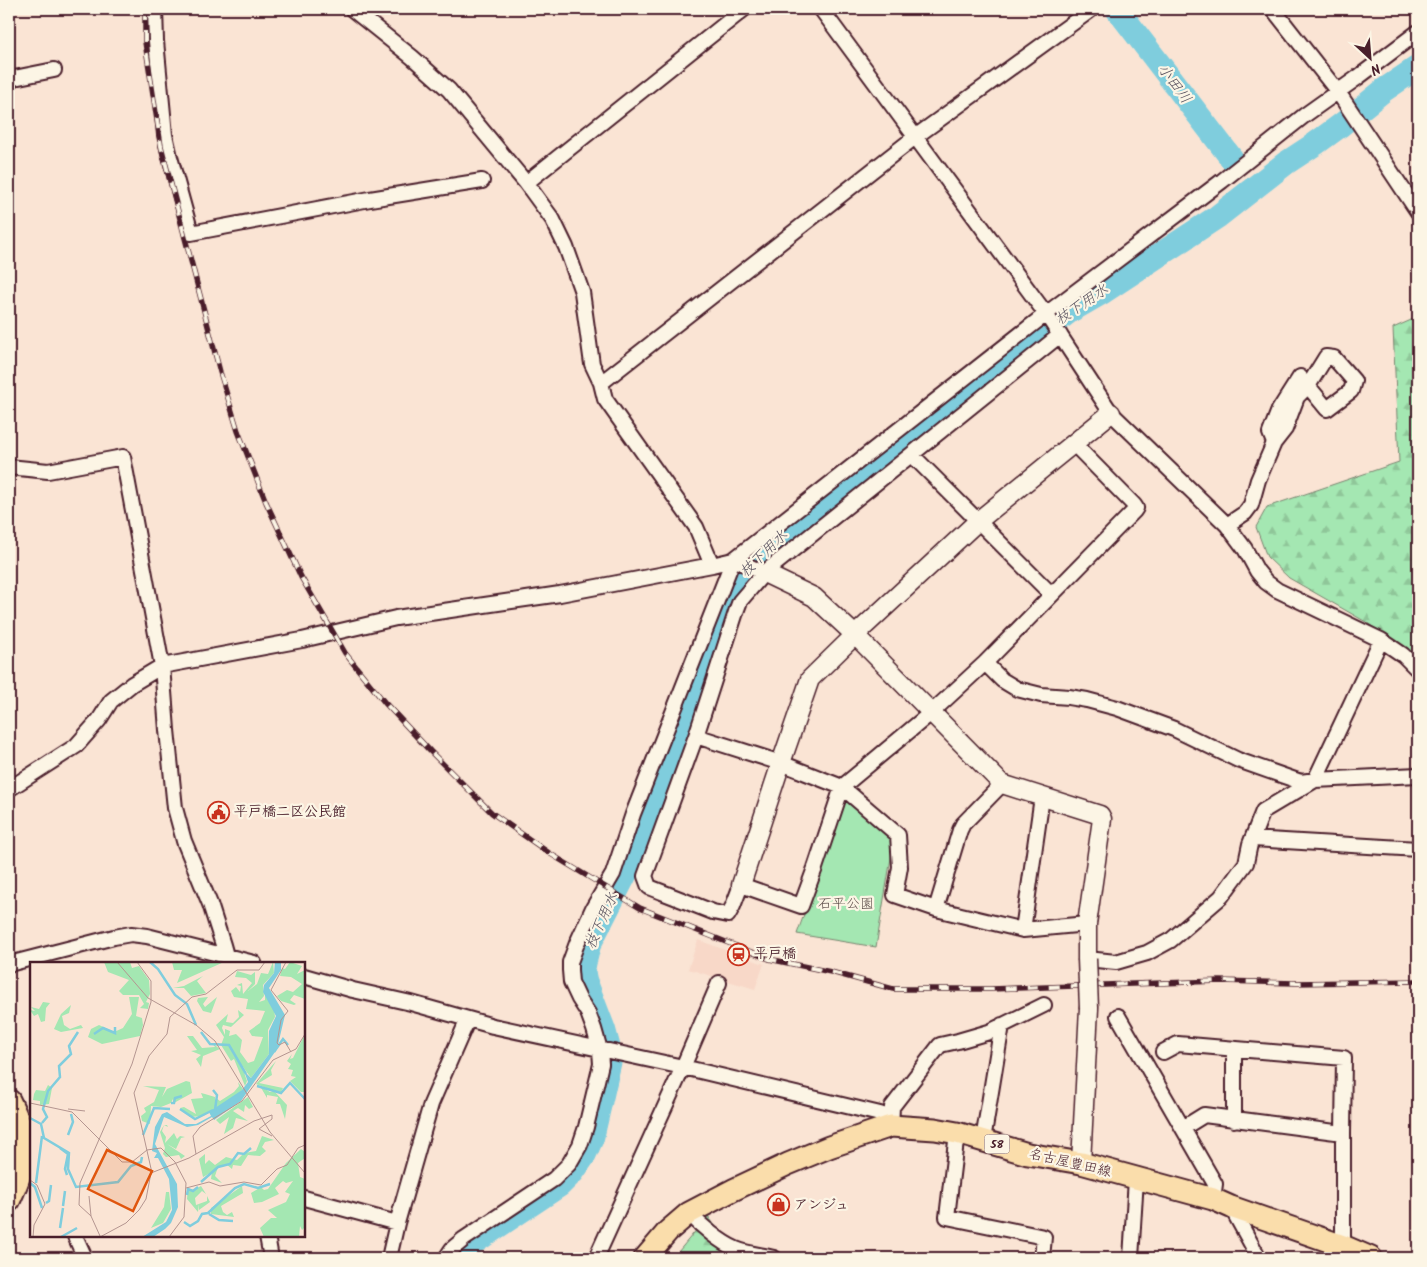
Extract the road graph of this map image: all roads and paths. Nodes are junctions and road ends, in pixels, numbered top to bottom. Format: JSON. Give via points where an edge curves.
{"nodes":[{"id":1,"x":155,"y":9,"type":"edge"},
{"id":2,"x":352,"y":9,"type":"edge"},
{"id":3,"x":744,"y":9,"type":"edge"},
{"id":4,"x":821,"y":9,"type":"edge"},
{"id":5,"x":1092,"y":9,"type":"edge"},
{"id":6,"x":1273,"y":9,"type":"edge"},
{"id":7,"x":1418,"y":32,"type":"edge"},
{"id":8,"x":54,"y":70,"type":"dead end"},
{"id":9,"x":9,"y":79,"type":"edge"},
{"id":10,"x":1341,"y":98,"type":"junction"},
{"id":11,"x":915,"y":137,"type":"junction"},
{"id":12,"x":482,"y":181,"type":"dead end"},
{"id":13,"x":526,"y":183,"type":"junction"},
{"id":14,"x":1418,"y":211,"type":"edge"},
{"id":15,"x":1048,"y":317,"type":"junction"},
{"id":16,"x":1060,"y":335,"type":"junction"},
{"id":17,"x":1304,"y":381,"type":"dead end"},
{"id":18,"x":602,"y":383,"type":"junction"},
{"id":19,"x":1110,"y":413,"type":"junction"},
{"id":20,"x":1073,"y":443,"type":"junction"},
{"id":21,"x":912,"y":455,"type":"junction"},
{"id":22,"x":9,"y":467,"type":"edge"},
{"id":23,"x":978,"y":521,"type":"junction"},
{"id":24,"x":1227,"y":525,"type":"junction"},
{"id":25,"x":737,"y":561,"type":"junction"},
{"id":26,"x":712,"y":565,"type":"junction"},
{"id":27,"x":764,"y":573,"type":"junction"},
{"id":28,"x":1051,"y":594,"type":"junction"},
{"id":29,"x":855,"y":635,"type":"junction"},
{"id":30,"x":1381,"y":640,"type":"junction"},
{"id":31,"x":984,"y":663,"type":"junction"},
{"id":32,"x":162,"y":666,"type":"junction"},
{"id":33,"x":1418,"y":670,"type":"edge"},
{"id":34,"x":932,"y":712,"type":"junction"},
{"id":35,"x":696,"y":736,"type":"junction"},
{"id":36,"x":781,"y":762,"type":"junction"},
{"id":37,"x":1418,"y":775,"type":"edge"},
{"id":38,"x":1315,"y":780,"type":"junction"},
{"id":39,"x":1002,"y":784,"type":"junction"},
{"id":40,"x":842,"y":787,"type":"junction"},
{"id":41,"x":9,"y":789,"type":"edge"},
{"id":42,"x":1042,"y":797,"type":"junction"},
{"id":43,"x":1253,"y":839,"type":"junction"},
{"id":44,"x":1418,"y":849,"type":"edge"},
{"id":45,"x":741,"y":885,"type":"junction"},
{"id":46,"x":936,"y":909,"type":"junction"},
{"id":47,"x":1087,"y":924,"type":"junction"},
{"id":48,"x":1023,"y":930,"type":"junction"},
{"id":49,"x":227,"y":959,"type":"edge"},
{"id":50,"x":1087,"y":959,"type":"junction"},
{"id":51,"x":247,"y":962,"type":"edge"},
{"id":52,"x":9,"y":964,"type":"edge"},
{"id":53,"x":305,"y":976,"type":"edge"},
{"id":54,"x":719,"y":983,"type":"dead end"},
{"id":55,"x":1044,"y":1005,"type":"dead end"},
{"id":56,"x":1118,"y":1016,"type":"dead end"},
{"id":57,"x":468,"y":1019,"type":"junction"},
{"id":58,"x":1002,"y":1025,"type":"junction"},
{"id":59,"x":1234,"y":1049,"type":"junction"},
{"id":60,"x":601,"y":1050,"type":"junction"},
{"id":61,"x":1163,"y":1052,"type":"dead end"},
{"id":62,"x":683,"y":1067,"type":"junction"},
{"id":63,"x":9,"y":1101,"type":"edge"},
{"id":64,"x":1234,"y":1120,"type":"junction"},
{"id":65,"x":891,"y":1122,"type":"junction"},
{"id":66,"x":1183,"y":1128,"type":"junction"},
{"id":67,"x":1343,"y":1132,"type":"junction"},
{"id":68,"x":957,"y":1133,"type":"junction"},
{"id":69,"x":983,"y":1140,"type":"junction"},
{"id":70,"x":1081,"y":1163,"type":"junction"},
{"id":71,"x":26,"y":1174,"type":"edge"},
{"id":72,"x":1136,"y":1179,"type":"junction"},
{"id":73,"x":305,"y":1198,"type":"edge"},
{"id":74,"x":9,"y":1200,"type":"edge"},
{"id":75,"x":1222,"y":1203,"type":"junction"},
{"id":76,"x":689,"y":1213,"type":"junction"},
{"id":77,"x":397,"y":1223,"type":"junction"},
{"id":78,"x":75,"y":1237,"type":"edge"},
{"id":79,"x":267,"y":1237,"type":"edge"},
{"id":80,"x":1343,"y":1246,"type":"junction"},
{"id":81,"x":85,"y":1258,"type":"edge"},
{"id":82,"x":271,"y":1258,"type":"edge"},
{"id":83,"x":389,"y":1258,"type":"edge"},
{"id":84,"x":446,"y":1258,"type":"edge"},
{"id":85,"x":596,"y":1258,"type":"edge"},
{"id":86,"x":645,"y":1258,"type":"edge"},
{"id":87,"x":774,"y":1258,"type":"edge"},
{"id":88,"x":1042,"y":1258,"type":"edge"},
{"id":89,"x":1131,"y":1258,"type":"edge"},
{"id":90,"x":1259,"y":1258,"type":"edge"},
{"id":91,"x":1372,"y":1258,"type":"edge"}],
"edges":[{"from":1,"to":12,"type":"street","via":[[165,135],[191,234]]},
{"from":2,"to":13,"type":"street","via":[[449,90]]},
{"from":3,"to":13,"type":"street"},
{"from":4,"to":11,"type":"street"},
{"from":5,"to":11,"type":"street"},
{"from":6,"to":10,"type":"street"},
{"from":7,"to":10,"type":"street"},
{"from":8,"to":9,"type":"street"},
{"from":10,"to":14,"type":"street"},
{"from":10,"to":15,"type":"street","via":[[1306,115]]},
{"from":11,"to":15,"type":"street"},
{"from":11,"to":18,"type":"street"},
{"from":13,"to":18,"type":"street","via":[[553,220],[566,247],[582,292],[592,364]]},
{"from":15,"to":16,"type":"street"},
{"from":15,"to":25,"type":"street"},
{"from":16,"to":19,"type":"street"},
{"from":16,"to":21,"type":"street"},
{"from":17,"to":24,"type":"street","via":[[1285,429],[1274,443],[1258,480],[1251,505]]},
{"from":18,"to":26,"type":"street","via":[[605,399],[696,527]]},
{"from":19,"to":20,"type":"street"},
{"from":19,"to":24,"type":"street"},
{"from":20,"to":23,"type":"street"},
{"from":20,"to":28,"type":"street","via":[[1136,508]]},
{"from":21,"to":23,"type":"street"},
{"from":21,"to":27,"type":"street"},
{"from":22,"to":32,"type":"street","via":[[48,471],[123,457]]},
{"from":23,"to":28,"type":"street"},
{"from":23,"to":29,"type":"street"},
{"from":24,"to":30,"type":"street","via":[[1266,582]]},
{"from":25,"to":26,"type":"street"},
{"from":25,"to":27,"type":"street"},
{"from":25,"to":60,"type":"street","via":[[633,814],[613,874],[592,908],[570,962],[571,982],[588,1013]]},
{"from":26,"to":32,"type":"street","via":[[560,594],[396,618],[302,640]]},
{"from":27,"to":29,"type":"street","via":[[814,597]]},
{"from":27,"to":35,"type":"street","via":[[740,601]]},
{"from":28,"to":31,"type":"street"},
{"from":29,"to":34,"type":"street"},
{"from":29,"to":36,"type":"street","via":[[810,679]]},
{"from":30,"to":33,"type":"street"},
{"from":30,"to":38,"type":"street"},
{"from":31,"to":34,"type":"street"},
{"from":31,"to":38,"type":"street","via":[[1017,690],[1041,696],[1087,700],[1117,708],[1174,729],[1238,760],[1301,782]]},
{"from":32,"to":41,"type":"street","via":[[111,701],[76,746]]},
{"from":32,"to":49,"type":"street","via":[[175,808]]},
{"from":34,"to":39,"type":"street"},
{"from":34,"to":40,"type":"street"},
{"from":35,"to":36,"type":"street"},
{"from":35,"to":45,"type":"street","via":[[644,876],[649,887],[728,915]]},
{"from":36,"to":40,"type":"street"},
{"from":36,"to":45,"type":"street"},
{"from":37,"to":38,"type":"street"},
{"from":38,"to":43,"type":"street","via":[[1263,811]]},
{"from":39,"to":42,"type":"street"},
{"from":39,"to":46,"type":"street","via":[[963,824]]},
{"from":40,"to":45,"type":"street","via":[[801,906]]},
{"from":40,"to":46,"type":"street","via":[[898,835],[900,867],[894,895]]},
{"from":42,"to":47,"type":"street","via":[[1100,815],[1102,819]]},
{"from":42,"to":48,"type":"street"},
{"from":43,"to":44,"type":"street"},
{"from":43,"to":50,"type":"street","via":[[1246,863],[1234,881],[1221,897],[1172,940],[1116,962]]},
{"from":46,"to":48,"type":"street"},
{"from":47,"to":48,"type":"street"},
{"from":47,"to":50,"type":"street"},
{"from":49,"to":51,"type":"street"},
{"from":49,"to":52,"type":"street","via":[[131,934]]},
{"from":50,"to":70,"type":"street","bridge":true,"via":[[1089,1008]]},
{"from":53,"to":57,"type":"street"},
{"from":54,"to":62,"type":"street"},
{"from":55,"to":58,"type":"street"},
{"from":56,"to":66,"type":"street"},
{"from":57,"to":60,"type":"street"},
{"from":57,"to":77,"type":"street","via":[[432,1104]]},
{"from":58,"to":65,"type":"street","via":[[989,1032],[940,1044],[892,1107]]},
{"from":58,"to":69,"type":"street"},
{"from":59,"to":61,"type":"street","via":[[1178,1044]]},
{"from":59,"to":64,"type":"street"},
{"from":59,"to":67,"type":"street","via":[[1344,1058]]},
{"from":60,"to":62,"type":"street"},
{"from":60,"to":84,"type":"street","via":[[601,1064],[586,1127],[569,1164],[554,1179],[464,1239]]},
{"from":62,"to":65,"type":"street","via":[[880,1114]]},
{"from":62,"to":85,"type":"street"},
{"from":63,"to":71,"type":"highway","via":[[24,1139]]},
{"from":64,"to":66,"type":"street","via":[[1204,1115]]},
{"from":64,"to":67,"type":"street"},
{"from":65,"to":68,"type":"main road","name":"名古屋豊田線","number":"58"},
{"from":65,"to":76,"type":"main road","name":"名古屋豊田線","number":"58","via":[[788,1164]]},
{"from":66,"to":75,"type":"street","via":[[1215,1184]]},
{"from":67,"to":80,"type":"street"},
{"from":68,"to":69,"type":"main road","name":"名古屋豊田線","number":"58"},
{"from":68,"to":88,"type":"street","via":[[947,1217],[1044,1237]]},
{"from":69,"to":70,"type":"main road","name":"名古屋豊田線","number":"58","via":[[1028,1154]]},
{"from":70,"to":72,"type":"main road","name":"名古屋豊田線","number":"58"},
{"from":71,"to":74,"type":"highway"},
{"from":72,"to":75,"type":"main road","name":"名古屋豊田線","number":"58"},
{"from":72,"to":89,"type":"street"},
{"from":73,"to":77,"type":"street"},
{"from":75,"to":80,"type":"main road","name":"名古屋豊田線","number":"58"},
{"from":75,"to":90,"type":"street"},
{"from":76,"to":86,"type":"main road","name":"名古屋豊田線","number":"58"},
{"from":76,"to":87,"type":"street","via":[[729,1246]]},
{"from":77,"to":83,"type":"street"},
{"from":78,"to":81,"type":"street"},
{"from":79,"to":82,"type":"street"},
{"from":80,"to":91,"type":"main road","name":"名古屋豊田線","number":"58"}]}
